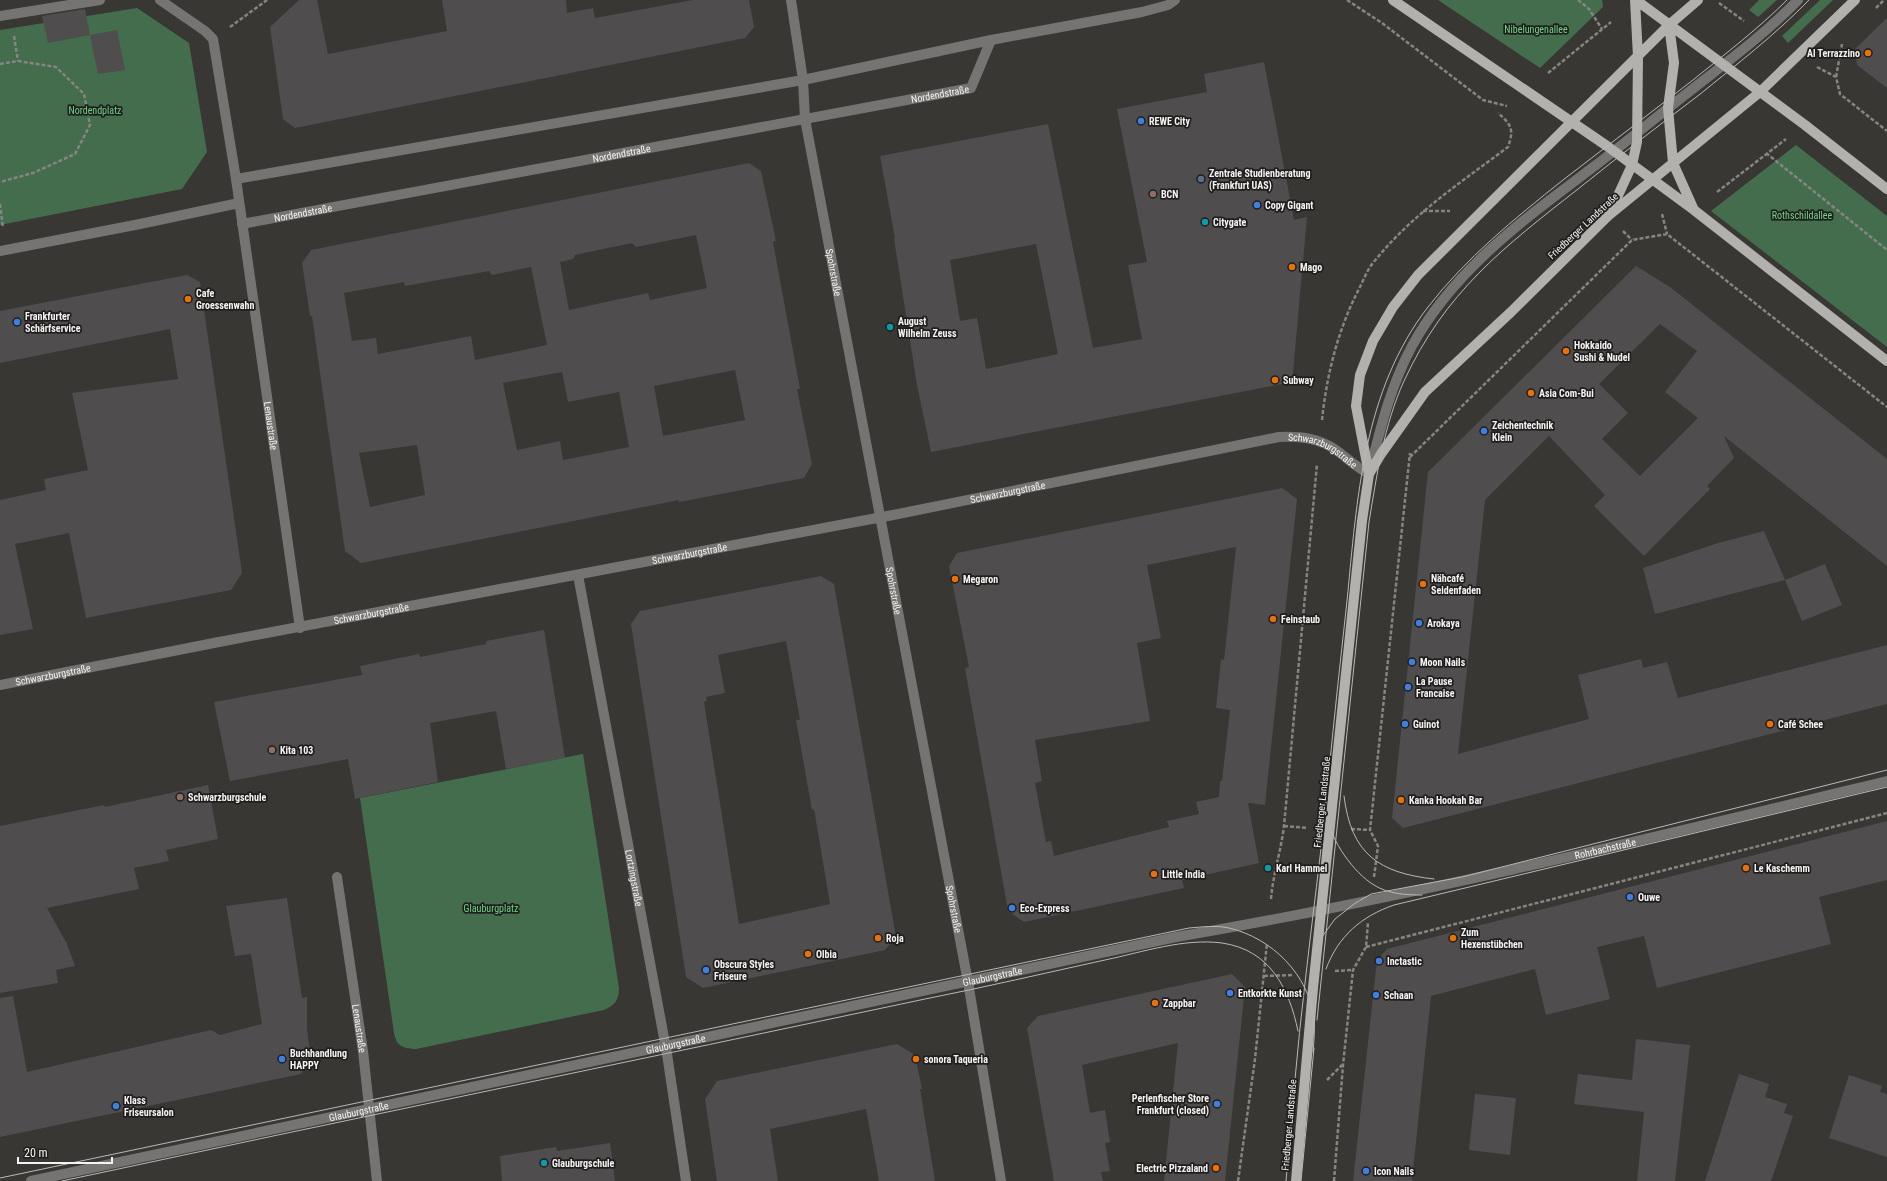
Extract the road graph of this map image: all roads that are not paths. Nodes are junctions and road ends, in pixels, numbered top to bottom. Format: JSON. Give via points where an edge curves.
{"nodes":[{"id":1,"x":100,"y":0,"type":"edge"},
{"id":2,"x":160,"y":0,"type":"edge"},
{"id":3,"x":791,"y":0,"type":"edge"},
{"id":4,"x":1175,"y":0,"type":"edge"},
{"id":5,"x":1393,"y":0,"type":"edge"},
{"id":6,"x":1636,"y":0,"type":"edge"},
{"id":7,"x":1698,"y":0,"type":"edge"},
{"id":8,"x":1798,"y":0,"type":"edge"},
{"id":9,"x":1855,"y":0,"type":"edge"},
{"id":10,"x":0,"y":16,"type":"edge"},
{"id":11,"x":1669,"y":25,"type":"junction"},
{"id":12,"x":991,"y":40,"type":"junction"},
{"id":13,"x":1638,"y":57,"type":"junction"},
{"id":14,"x":1724,"y":65,"type":"junction"},
{"id":15,"x":803,"y":80,"type":"junction"},
{"id":16,"x":1760,"y":92,"type":"junction"},
{"id":17,"x":1668,"y":108,"type":"junction"},
{"id":18,"x":805,"y":119,"type":"junction"},
{"id":19,"x":1573,"y":122,"type":"junction"},
{"id":20,"x":1638,"y":132,"type":"junction"},
{"id":21,"x":1613,"y":151,"type":"junction"},
{"id":22,"x":1673,"y":163,"type":"junction"},
{"id":23,"x":1632,"y":165,"type":"junction"},
{"id":24,"x":236,"y":179,"type":"junction"},
{"id":25,"x":1654,"y":180,"type":"junction"},
{"id":26,"x":1887,"y":189,"type":"edge"},
{"id":27,"x":239,"y":203,"type":"junction"},
{"id":28,"x":1694,"y":210,"type":"junction"},
{"id":29,"x":1608,"y":216,"type":"junction"},
{"id":30,"x":242,"y":224,"type":"junction"},
{"id":31,"x":0,"y":251,"type":"edge"},
{"id":32,"x":1887,"y":361,"type":"edge"},
{"id":33,"x":1369,"y":474,"type":"junction"},
{"id":34,"x":881,"y":517,"type":"junction"},
{"id":35,"x":578,"y":575,"type":"junction"},
{"id":36,"x":300,"y":628,"type":"junction"},
{"id":37,"x":0,"y":686,"type":"edge"},
{"id":38,"x":1887,"y":781,"type":"edge"},
{"id":39,"x":336,"y":877,"type":"dead end"},
{"id":40,"x":1322,"y":909,"type":"junction"},
{"id":41,"x":968,"y":982,"type":"junction"},
{"id":42,"x":665,"y":1045,"type":"junction"},
{"id":43,"x":370,"y":1107,"type":"junction"},
{"id":44,"x":31,"y":1181,"type":"edge"},
{"id":45,"x":377,"y":1181,"type":"edge"},
{"id":46,"x":686,"y":1181,"type":"edge"},
{"id":47,"x":1001,"y":1181,"type":"edge"},
{"id":48,"x":1296,"y":1181,"type":"edge"}],
"edges":[{"from":1,"to":10,"type":"street"},
{"from":2,"to":24,"type":"street","via":[[213,39]]},
{"from":3,"to":15,"type":"street","name":"Spohrstraße"},
{"from":4,"to":12,"type":"street","via":[[1168,5],[1142,12]]},
{"from":5,"to":19,"type":"main road"},
{"from":6,"to":11,"type":"main road"},
{"from":6,"to":13,"type":"main road"},
{"from":7,"to":11,"type":"main road","name":"Friedberger Landstraße"},
{"from":8,"to":14,"type":"street","name":"Friedberger Landstraße"},
{"from":9,"to":16,"type":"main road","name":"Friedberger Landstraße"},
{"from":11,"to":13,"type":"main road","name":"Friedberger Landstraße"},
{"from":11,"to":14,"type":"main road"},
{"from":11,"to":17,"type":"main road","via":[[1674,63]]},
{"from":12,"to":15,"type":"street"},
{"from":12,"to":18,"type":"street","name":"Nordendstraße","via":[[971,88]]},
{"from":13,"to":19,"type":"main road","name":"Friedberger Landstraße"},
{"from":13,"to":20,"type":"main road"},
{"from":14,"to":16,"type":"main road"},
{"from":14,"to":17,"type":"street","name":"Friedberger Landstraße"},
{"from":15,"to":18,"type":"street","name":"Spohrstraße"},
{"from":15,"to":24,"type":"street"},
{"from":16,"to":22,"type":"main road","name":"Friedberger Landstraße"},
{"from":16,"to":26,"type":"main road"},
{"from":17,"to":20,"type":"street","name":"Friedberger Landstraße"},
{"from":17,"to":22,"type":"main road"},
{"from":18,"to":30,"type":"street","name":"Nordendstraße"},
{"from":18,"to":34,"type":"street","name":"Spohrstraße"},
{"from":19,"to":21,"type":"main road"},
{"from":19,"to":33,"type":"main road","name":"Friedberger Landstraße","via":[[1418,275],[1381,327],[1360,375],[1356,406]]},
{"from":20,"to":21,"type":"street","name":"Friedberger Landstraße"},
{"from":20,"to":23,"type":"main road"},
{"from":21,"to":23,"type":"main road"},
{"from":21,"to":33,"type":"street","name":"Friedberger Landstraße","via":[[1506,234],[1458,282],[1432,314],[1412,346],[1383,414]]},
{"from":22,"to":25,"type":"main road","name":"Friedberger Landstraße"},
{"from":22,"to":28,"type":"main road"},
{"from":23,"to":25,"type":"main road"},
{"from":23,"to":29,"type":"main road"},
{"from":24,"to":27,"type":"street"},
{"from":25,"to":28,"type":"main road"},
{"from":25,"to":29,"type":"main road","name":"Friedberger Landstraße"},
{"from":27,"to":30,"type":"street"},
{"from":27,"to":31,"type":"street"},
{"from":28,"to":32,"type":"main road"},
{"from":29,"to":33,"type":"main road","name":"Friedberger Landstraße","via":[[1425,392]]},
{"from":30,"to":36,"type":"street","name":"Lenaustraße"},
{"from":33,"to":34,"type":"street","name":"Schwarzburgstraße","via":[[1319,441],[1301,436],[1279,437]]},
{"from":33,"to":40,"type":"main road","name":"Friedberger Landstraße","via":[[1362,520]]},
{"from":34,"to":35,"type":"street","name":"Schwarzburgstraße"},
{"from":34,"to":41,"type":"street","name":"Spohrstraße"},
{"from":35,"to":36,"type":"street","name":"Schwarzburgstraße"},
{"from":35,"to":42,"type":"street","name":"Lortzingstraße"},
{"from":36,"to":37,"type":"street","name":"Schwarzburgstraße"},
{"from":38,"to":40,"type":"street","name":"Rohrbachstraße","via":[[1620,846],[1397,896]]},
{"from":39,"to":43,"type":"street","name":"Lenaustraße"},
{"from":40,"to":41,"type":"street","name":"Glauburgstraße","via":[[1176,937]]},
{"from":40,"to":48,"type":"main road","name":"Friedberger Landstraße"},
{"from":41,"to":42,"type":"street","name":"Glauburgstraße"},
{"from":41,"to":47,"type":"street","name":"Spohrstraße"},
{"from":42,"to":43,"type":"street","name":"Glauburgstraße"},
{"from":42,"to":46,"type":"street","name":"Lortzingstraße"},
{"from":43,"to":44,"type":"street","name":"Glauburgstraße"},
{"from":43,"to":45,"type":"street","name":"Lenaustraße"}]}
